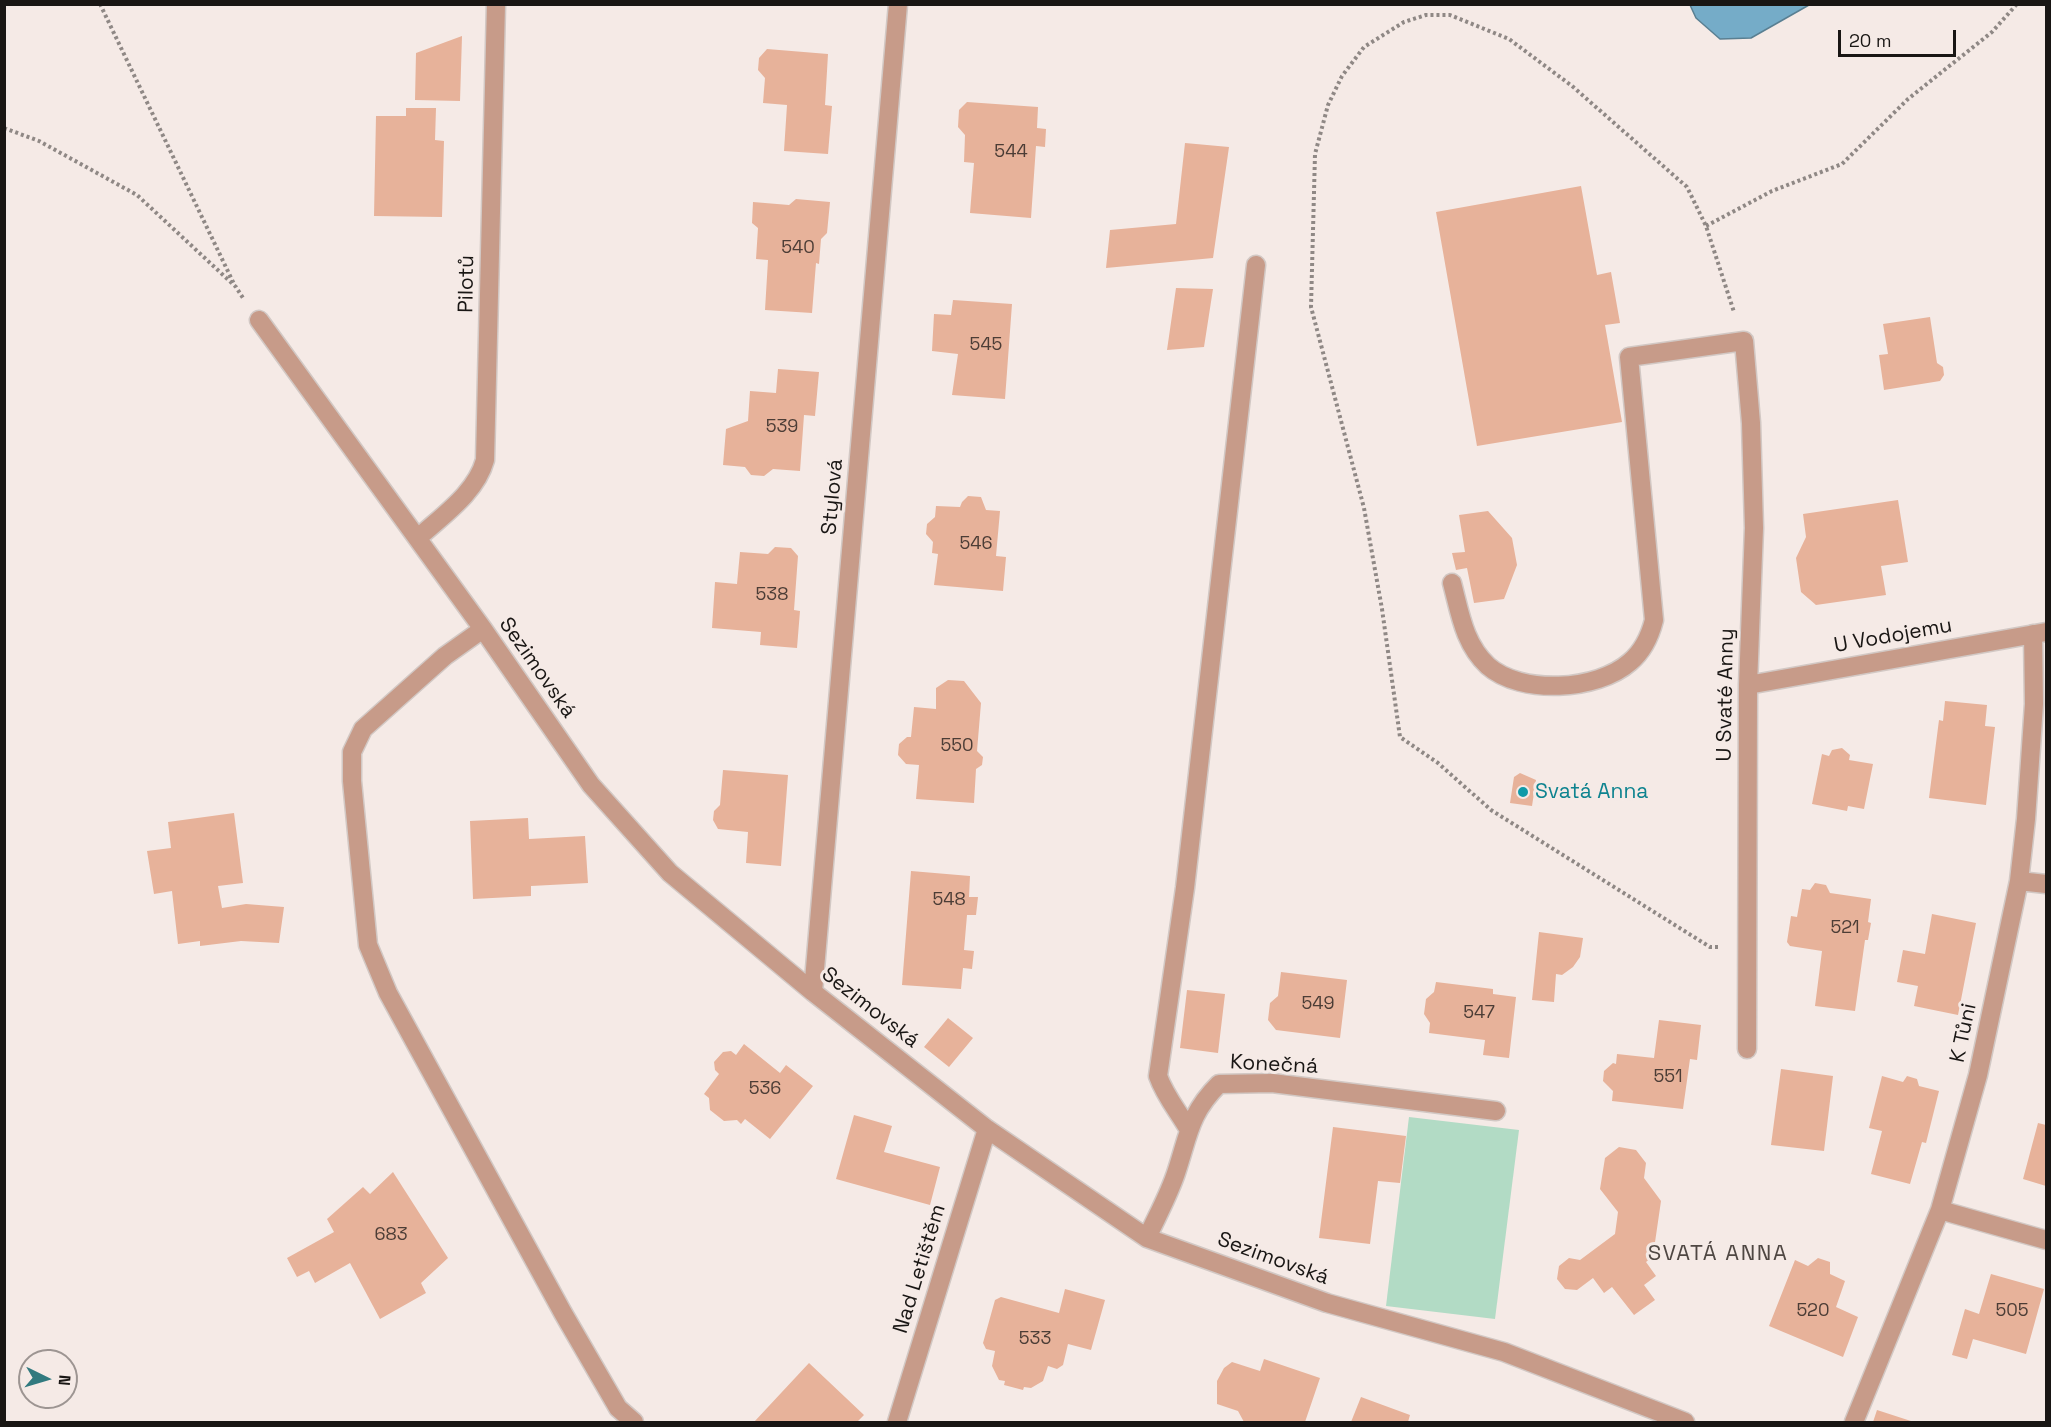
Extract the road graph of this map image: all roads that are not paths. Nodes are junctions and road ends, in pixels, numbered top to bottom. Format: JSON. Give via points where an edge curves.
{"nodes":[{"id":1,"x":496,"y":4,"type":"edge"},
{"id":2,"x":898,"y":4,"type":"edge"},
{"id":3,"x":1256,"y":265,"type":"dead end"},
{"id":4,"x":259,"y":320,"type":"road end"},
{"id":5,"x":418,"y":538,"type":"junction"},
{"id":6,"x":1452,"y":584,"type":"dead end"},
{"id":7,"x":483,"y":629,"type":"junction"},
{"id":8,"x":2040,"y":633,"type":"edge"},
{"id":9,"x":1748,"y":685,"type":"junction"},
{"id":10,"x":2019,"y":881,"type":"junction"},
{"id":11,"x":2046,"y":884,"type":"edge"},
{"id":12,"x":813,"y":992,"type":"junction"},
{"id":13,"x":1747,"y":1049,"type":"dead end"},
{"id":14,"x":1496,"y":1111,"type":"dead end"},
{"id":15,"x":987,"y":1129,"type":"junction"},
{"id":16,"x":1188,"y":1130,"type":"junction"},
{"id":17,"x":1940,"y":1210,"type":"junction"},
{"id":18,"x":1147,"y":1238,"type":"junction"},
{"id":19,"x":2046,"y":1240,"type":"edge"},
{"id":20,"x":634,"y":1422,"type":"edge"},
{"id":21,"x":897,"y":1422,"type":"edge"},
{"id":22,"x":1685,"y":1422,"type":"edge"},
{"id":23,"x":1854,"y":1422,"type":"edge"}],
"edges":[{"from":1,"to":5,"type":"street","name":"Pilotů","via":[[485,460],[480,477],[468,492]]},
{"from":2,"to":12,"type":"street","name":"Stylová"},
{"from":3,"to":16,"type":"street","via":[[1185,888],[1158,1076],[1164,1095],[1176,1107]]},
{"from":4,"to":5,"type":"street","name":"Sezimovská"},
{"from":5,"to":7,"type":"street","name":"Sezimovská"},
{"from":6,"to":9,"type":"street","name":"U Svaté Anny","via":[[1467,638],[1476,654],[1500,675],[1522,683],[1566,685],[1615,672],[1629,663],[1649,638],[1654,620],[1629,357],[1744,341],[1754,528]]},
{"from":7,"to":12,"type":"street","name":"Sezimovská","via":[[591,785],[670,873]]},
{"from":7,"to":20,"type":"street","via":[[445,657],[363,729],[356,740],[352,781],[368,945],[393,1003],[562,1313],[618,1408]]},
{"from":8,"to":9,"type":"street","name":"U Vodojemu"},
{"from":8,"to":10,"type":"street","name":"K Tůni"},
{"from":9,"to":13,"type":"street","name":"U Svaté Anny"},
{"from":10,"to":11,"type":"street"},
{"from":10,"to":17,"type":"street","name":"K Tůni","via":[[1977,1075]]},
{"from":12,"to":15,"type":"street","name":"Sezimovská"},
{"from":14,"to":16,"type":"street","name":"Konečná","via":[[1243,1082],[1219,1084],[1201,1102]]},
{"from":15,"to":18,"type":"street","name":"Sezimovská"},
{"from":15,"to":21,"type":"street","name":"Nad Letištěm"},
{"from":16,"to":18,"type":"street","name":"Konečná","via":[[1177,1172]]},
{"from":17,"to":19,"type":"street"},
{"from":17,"to":23,"type":"street","name":"K Tůni"},
{"from":18,"to":22,"type":"street","name":"Sezimovská","via":[[1326,1303],[1504,1352]]}]}
